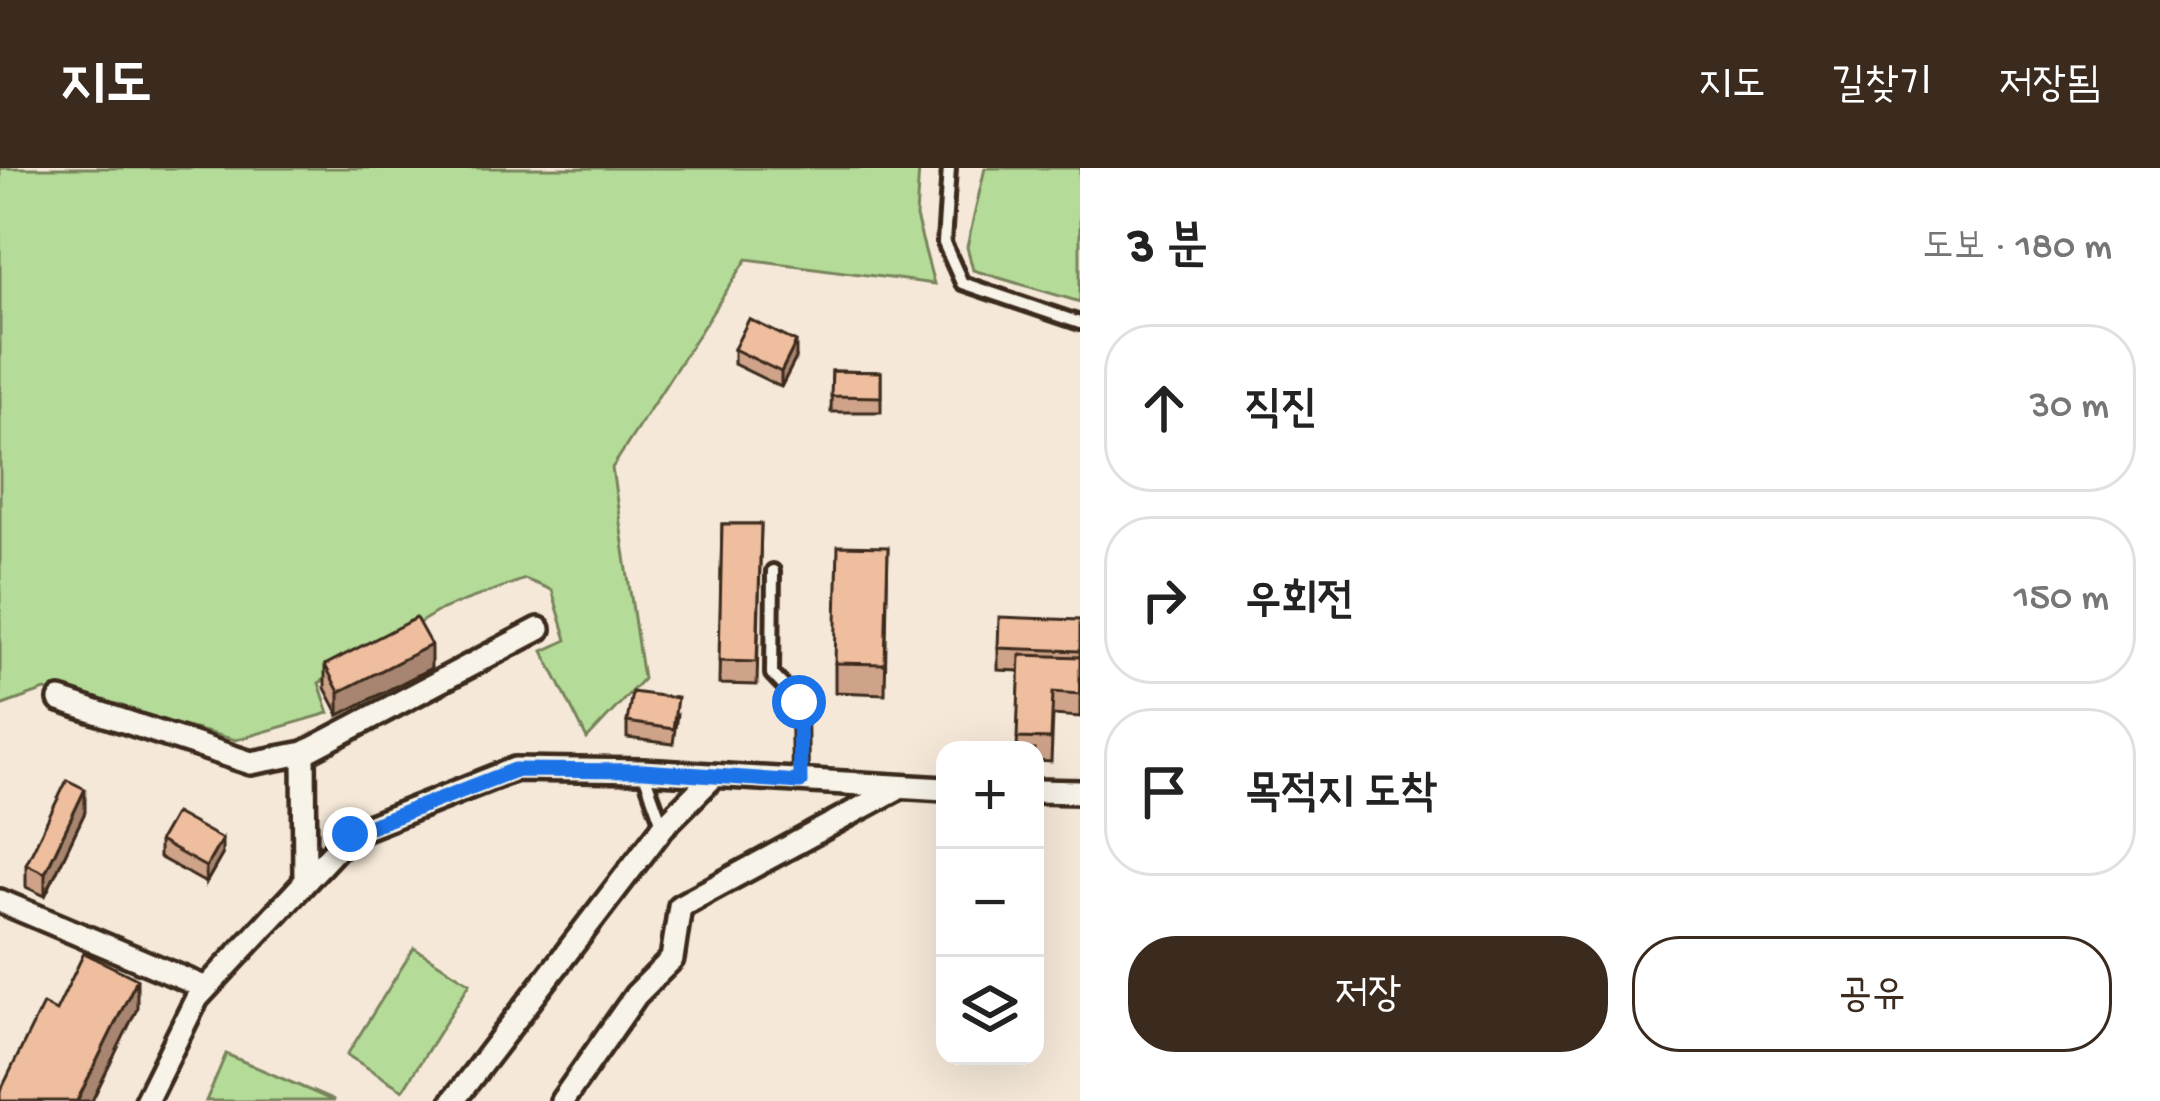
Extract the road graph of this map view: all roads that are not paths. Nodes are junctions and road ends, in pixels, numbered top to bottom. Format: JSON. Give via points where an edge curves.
{"nodes":[{"id":1,"x":949,"y":168,"type":"edge"},
{"id":2,"x":1080,"y":323,"type":"edge"},
{"id":3,"x":773,"y":571,"type":"dead end"},
{"id":4,"x":539,"y":629,"type":"dead end"},
{"id":5,"x":60,"y":700,"type":"dead end"},
{"id":6,"x":304,"y":753,"type":"junction"},
{"id":7,"x":643,"y":771,"type":"junction"},
{"id":8,"x":714,"y":776,"type":"junction"},
{"id":9,"x":800,"y":782,"type":"junction"},
{"id":10,"x":896,"y":788,"type":"junction"},
{"id":11,"x":936,"y":789,"type":"edge"},
{"id":12,"x":1044,"y":791,"type":"edge"},
{"id":13,"x":1080,"y":792,"type":"edge"},
{"id":14,"x":664,"y":827,"type":"junction"},
{"id":15,"x":305,"y":882,"type":"junction"},
{"id":16,"x":0,"y":901,"type":"edge"},
{"id":17,"x":206,"y":988,"type":"junction"},
{"id":18,"x":146,"y":1101,"type":"edge"},
{"id":19,"x":452,"y":1101,"type":"edge"},
{"id":20,"x":562,"y":1101,"type":"edge"}],
"edges":[{"from":1,"to":2,"type":"lane","via":[[944,243],[962,283]]},
{"from":3,"to":9,"type":"lane","via":[[772,674],[799,702]]},
{"from":4,"to":6,"type":"street"},
{"from":5,"to":6,"type":"street","via":[[251,763]]},
{"from":6,"to":15,"type":"street"},
{"from":7,"to":8,"type":"street"},
{"from":7,"to":14,"type":"lane"},
{"from":7,"to":15,"type":"street","via":[[515,770],[350,834]]},
{"from":8,"to":9,"type":"street"},
{"from":8,"to":14,"type":"street"},
{"from":9,"to":10,"type":"street"},
{"from":10,"to":11,"type":"street"},
{"from":10,"to":20,"type":"street","via":[[680,906],[673,959],[636,995]]},
{"from":12,"to":13,"type":"street"},
{"from":14,"to":19,"type":"street"},
{"from":15,"to":17,"type":"street"},
{"from":16,"to":17,"type":"street"},
{"from":17,"to":18,"type":"street"}]}
